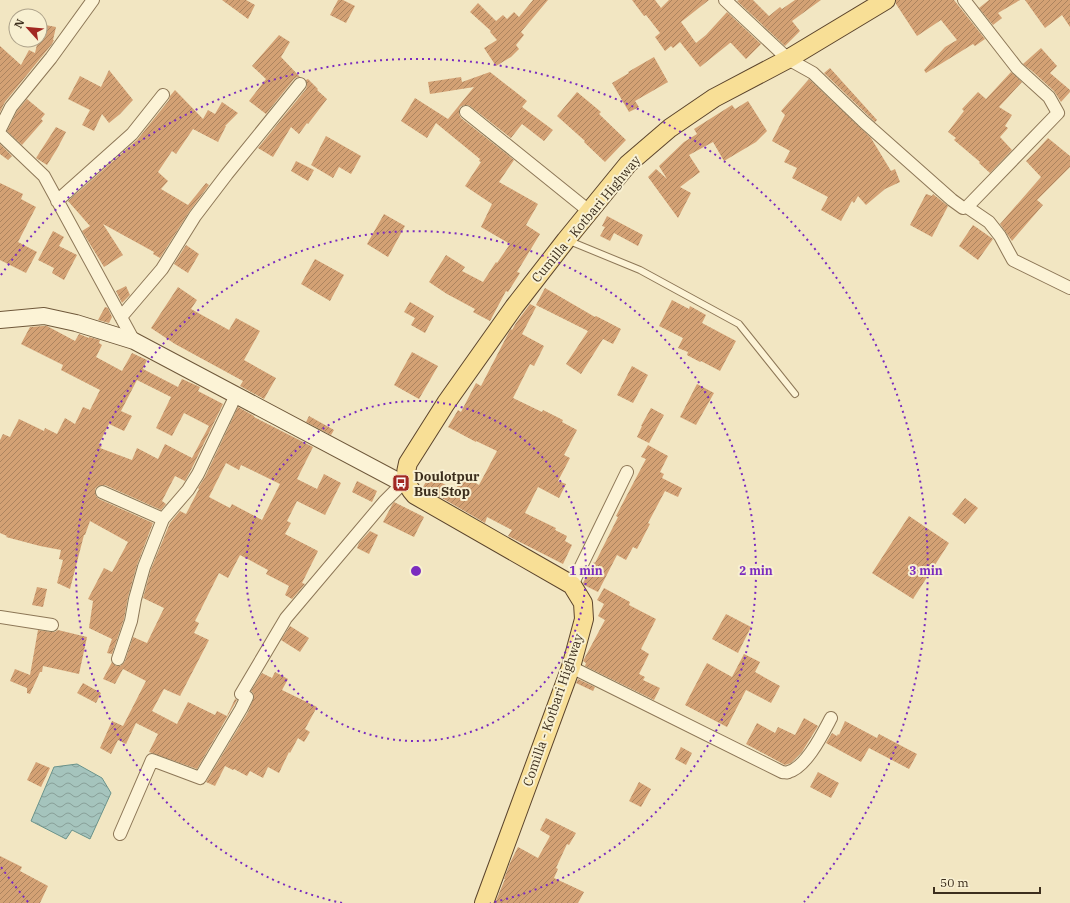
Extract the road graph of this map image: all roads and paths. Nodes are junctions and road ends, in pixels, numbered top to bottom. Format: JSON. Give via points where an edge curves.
{"nodes":[{"id":1,"x":93,"y":0,"type":"edge"},
{"id":2,"x":725,"y":0,"type":"edge"},
{"id":3,"x":886,"y":0,"type":"edge"},
{"id":4,"x":964,"y":0,"type":"edge"},
{"id":5,"x":788,"y":59,"type":"junction"},
{"id":6,"x":300,"y":84,"type":"dead end"},
{"id":7,"x":163,"y":95,"type":"dead end"},
{"id":8,"x":466,"y":112,"type":"dead end"},
{"id":9,"x":0,"y":129,"type":"edge"},
{"id":10,"x":0,"y":134,"type":"edge"},
{"id":11,"x":57,"y":200,"type":"junction"},
{"id":12,"x":967,"y":207,"type":"junction"},
{"id":13,"x":590,"y":211,"type":"junction"},
{"id":14,"x":566,"y":240,"type":"junction"},
{"id":15,"x":1070,"y":288,"type":"edge"},
{"id":16,"x":121,"y":317,"type":"junction"},
{"id":17,"x":0,"y":320,"type":"edge"},
{"id":18,"x":134,"y":341,"type":"junction"},
{"id":19,"x":795,"y":394,"type":"dead end"},
{"id":20,"x":236,"y":395,"type":"junction"},
{"id":21,"x":627,"y":472,"type":"dead end"},
{"id":22,"x":406,"y":480,"type":"junction"},
{"id":23,"x":102,"y":492,"type":"dead end"},
{"id":24,"x":163,"y":519,"type":"junction"},
{"id":25,"x":572,"y":585,"type":"junction"},
{"id":26,"x":0,"y":617,"type":"edge"},
{"id":27,"x":52,"y":625,"type":"dead end"},
{"id":28,"x":118,"y":659,"type":"dead end"},
{"id":29,"x":570,"y":667,"type":"junction"},
{"id":30,"x":831,"y":718,"type":"dead end"},
{"id":31,"x":120,"y":834,"type":"dead end"},
{"id":32,"x":484,"y":903,"type":"edge"}],
"edges":[{"from":1,"to":9,"type":"street","via":[[11,107]]},
{"from":2,"to":5,"type":"street"},
{"from":3,"to":5,"type":"main road","name":"Cumilla - Kotbari Highway"},
{"from":4,"to":12,"type":"street","via":[[1017,68],[1049,97],[1058,112]]},
{"from":5,"to":12,"type":"street","via":[[814,73],[864,122],[952,200],[963,208]]},
{"from":5,"to":13,"type":"main road","name":"Cumilla - Kotbari Highway","via":[[714,98],[670,128],[628,164]]},
{"from":6,"to":16,"type":"street","via":[[195,216],[162,269]]},
{"from":7,"to":11,"type":"street","via":[[132,134]]},
{"from":8,"to":13,"type":"street"},
{"from":10,"to":11,"type":"street","via":[[44,176]]},
{"from":11,"to":16,"type":"street"},
{"from":12,"to":15,"type":"street","via":[[990,222],[1013,260]]},
{"from":13,"to":14,"type":"main road","name":"Cumilla - Kotbari Highway"},
{"from":14,"to":19,"type":"lane","via":[[640,270],[739,324]]},
{"from":14,"to":22,"type":"main road","via":[[514,307],[446,404],[408,463]]},
{"from":16,"to":18,"type":"street"},
{"from":17,"to":18,"type":"street","via":[[44,316]]},
{"from":18,"to":20,"type":"street"},
{"from":20,"to":22,"type":"street","via":[[396,480]]},
{"from":20,"to":24,"type":"street","via":[[198,474]]},
{"from":21,"to":25,"type":"street"},
{"from":22,"to":25,"type":"main road","name":"Comilla - Kotbari Highway","via":[[408,488],[415,496]]},
{"from":22,"to":31,"type":"street","via":[[384,502],[286,618],[241,694],[247,697],[242,709],[200,778],[152,760]]},
{"from":23,"to":24,"type":"street"},
{"from":24,"to":28,"type":"street","via":[[144,567]]},
{"from":25,"to":29,"type":"main road","name":"Comilla - Kotbari Highway","via":[[583,603],[584,619]]},
{"from":26,"to":27,"type":"street"},
{"from":29,"to":30,"type":"street","via":[[782,772],[788,773],[798,766],[813,750]]},
{"from":29,"to":32,"type":"main road","name":"Comilla - Kotbari Highway"}]}
